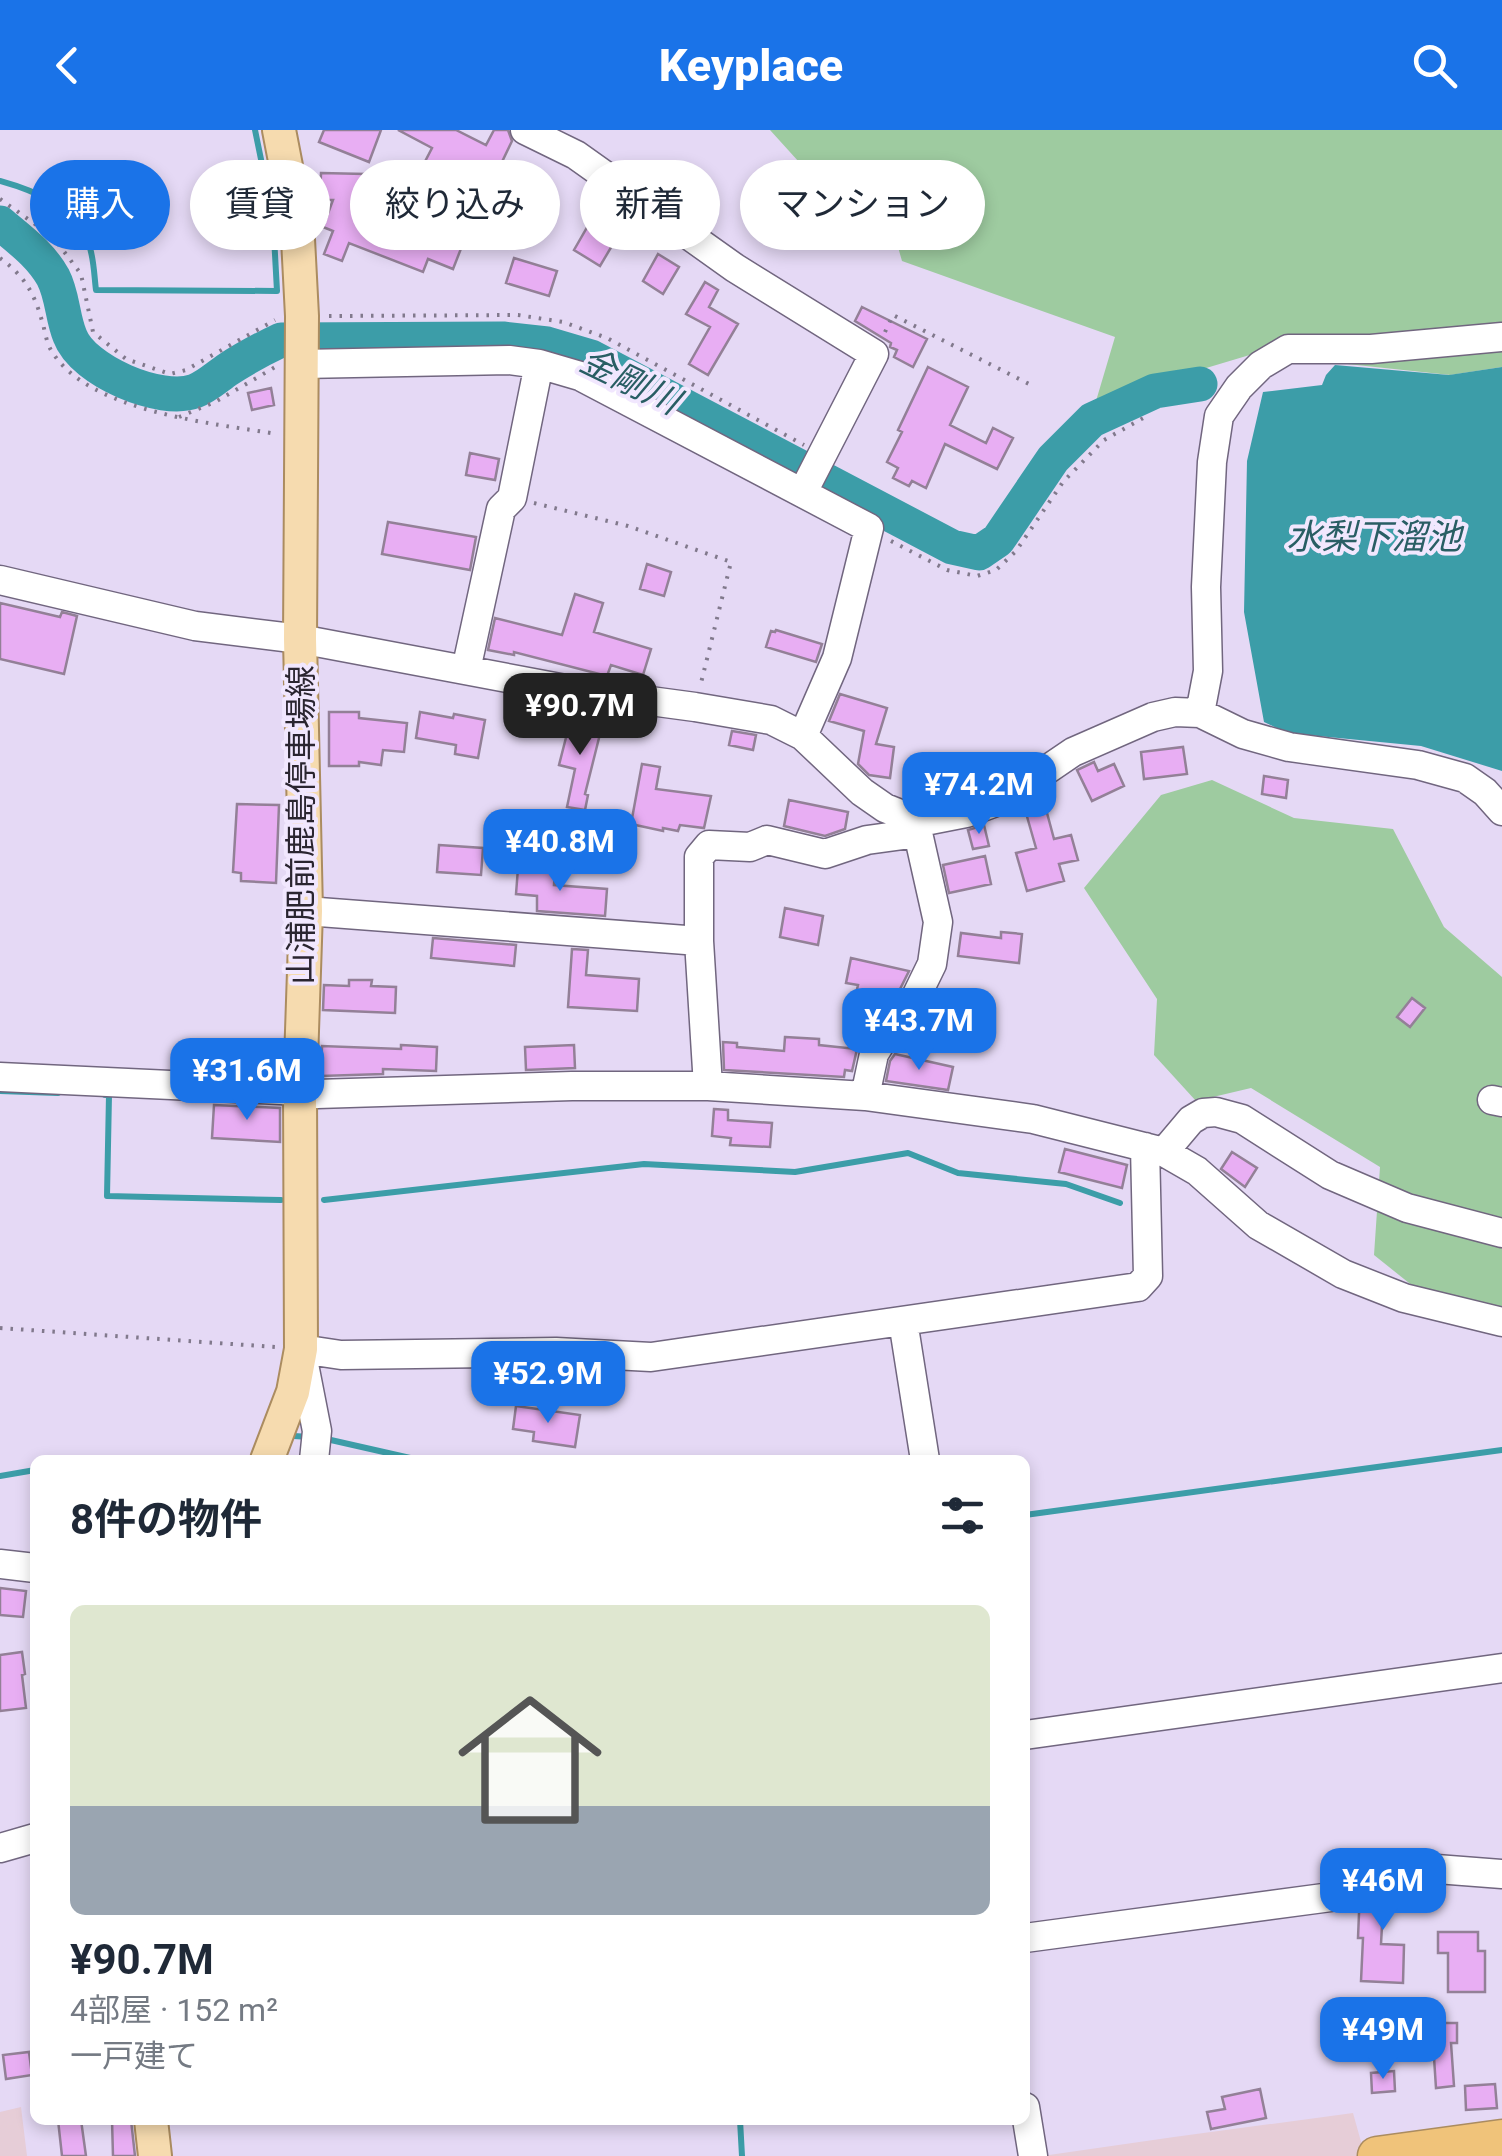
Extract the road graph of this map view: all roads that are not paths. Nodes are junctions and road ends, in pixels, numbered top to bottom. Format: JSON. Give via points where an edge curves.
{"nodes":[{"id":1,"x":279,"y":130,"type":"edge"},
{"id":2,"x":525,"y":130,"type":"edge"},
{"id":3,"x":1502,"y":338,"type":"edge"},
{"id":4,"x":302,"y":364,"type":"junction"},
{"id":5,"x":539,"y":364,"type":"junction"},
{"id":6,"x":803,"y":492,"type":"junction"},
{"id":7,"x":0,"y":580,"type":"edge"},
{"id":8,"x":300,"y":640,"type":"junction"},
{"id":9,"x":466,"y":670,"type":"junction"},
{"id":10,"x":1200,"y":713,"type":"junction"},
{"id":11,"x":804,"y":736,"type":"junction"},
{"id":12,"x":1502,"y":811,"type":"edge"},
{"id":13,"x":919,"y":828,"type":"junction"},
{"id":14,"x":306,"y":911,"type":"junction"},
{"id":15,"x":699,"y":941,"type":"junction"},
{"id":16,"x":0,"y":1077,"type":"edge"},
{"id":17,"x":708,"y":1086,"type":"junction"},
{"id":18,"x":300,"y":1091,"type":"junction"},
{"id":19,"x":864,"y":1096,"type":"junction"},
{"id":20,"x":1155,"y":1149,"type":"junction"},
{"id":21,"x":1502,"y":1233,"type":"edge"},
{"id":22,"x":904,"y":1321,"type":"junction"},
{"id":23,"x":1502,"y":1322,"type":"edge"},
{"id":24,"x":301,"y":1349,"type":"junction"},
{"id":25,"x":316,"y":1445,"type":"edge"},
{"id":26,"x":269,"y":1455,"type":"edge"},
{"id":27,"x":924,"y":1455,"type":"edge"},
{"id":28,"x":0,"y":1564,"type":"edge"},
{"id":29,"x":30,"y":1567,"type":"edge"},
{"id":30,"x":1502,"y":1668,"type":"edge"},
{"id":31,"x":1030,"y":1734,"type":"edge"},
{"id":32,"x":30,"y":1839,"type":"edge"},
{"id":33,"x":0,"y":1848,"type":"edge"},
{"id":34,"x":1502,"y":1874,"type":"edge"},
{"id":35,"x":1030,"y":1937,"type":"edge"},
{"id":36,"x":152,"y":2125,"type":"edge"},
{"id":37,"x":1028,"y":2125,"type":"edge"},
{"id":38,"x":1502,"y":2139,"type":"edge"},
{"id":39,"x":155,"y":2156,"type":"edge"},
{"id":40,"x":1032,"y":2156,"type":"edge"},
{"id":41,"x":1378,"y":2156,"type":"edge"}],
"edges":[{"from":1,"to":4,"type":"main road","name":"山浦肥前鹿島停車場線","via":[[298,239]]},
{"from":2,"to":6,"type":"street","via":[[576,155],[735,268],[874,354]]},
{"from":3,"to":10,"type":"street","via":[[1288,348],[1239,387],[1219,416],[1212,462],[1208,671]]},
{"from":4,"to":5,"type":"street"},
{"from":4,"to":8,"type":"main road","name":"山浦肥前鹿島停車場線"},
{"from":5,"to":6,"type":"street","via":[[580,376]]},
{"from":5,"to":9,"type":"street"},
{"from":6,"to":11,"type":"street","via":[[868,528],[837,658]]},
{"from":7,"to":8,"type":"street","via":[[195,626]]},
{"from":8,"to":9,"type":"street"},
{"from":8,"to":14,"type":"main road","name":"山浦肥前鹿島停車場線"},
{"from":9,"to":11,"type":"street","via":[[771,720]]},
{"from":10,"to":12,"type":"street","via":[[1288,747],[1465,778]]},
{"from":10,"to":13,"type":"street","via":[[1153,717],[1073,752],[1004,800]]},
{"from":11,"to":13,"type":"street","via":[[862,792]]},
{"from":13,"to":15,"type":"street","via":[[825,854],[767,840],[750,847],[709,845],[699,858]]},
{"from":13,"to":19,"type":"street","via":[[938,922],[932,964],[911,1007],[874,1054]]},
{"from":14,"to":15,"type":"street"},
{"from":14,"to":18,"type":"main road","name":"山浦肥前鹿島停車場線"},
{"from":15,"to":17,"type":"street"},
{"from":16,"to":18,"type":"street"},
{"from":17,"to":18,"type":"street"},
{"from":17,"to":19,"type":"street"},
{"from":18,"to":24,"type":"main road","name":"山浦肥前鹿島停車場線"},
{"from":19,"to":20,"type":"street","via":[[1033,1119]]},
{"from":20,"to":21,"type":"street","via":[[1203,1113],[1216,1112],[1242,1119],[1330,1175],[1407,1208]]},
{"from":20,"to":22,"type":"street","via":[[1148,1276],[1138,1287]]},
{"from":20,"to":23,"type":"street","via":[[1197,1170],[1258,1224],[1343,1274],[1404,1298]]},
{"from":22,"to":24,"type":"street","via":[[650,1358]]},
{"from":22,"to":27,"type":"street"},
{"from":24,"to":25,"type":"street"},
{"from":24,"to":26,"type":"main road","name":"山浦肥前鹿島停車場線"},
{"from":28,"to":29,"type":"street"},
{"from":30,"to":31,"type":"street"},
{"from":32,"to":33,"type":"street"},
{"from":34,"to":35,"type":"street","via":[[1372,1864],[1348,1871],[1331,1897]]},
{"from":36,"to":39,"type":"main road"},
{"from":37,"to":40,"type":"street"},
{"from":38,"to":41,"type":"highway"}]}
